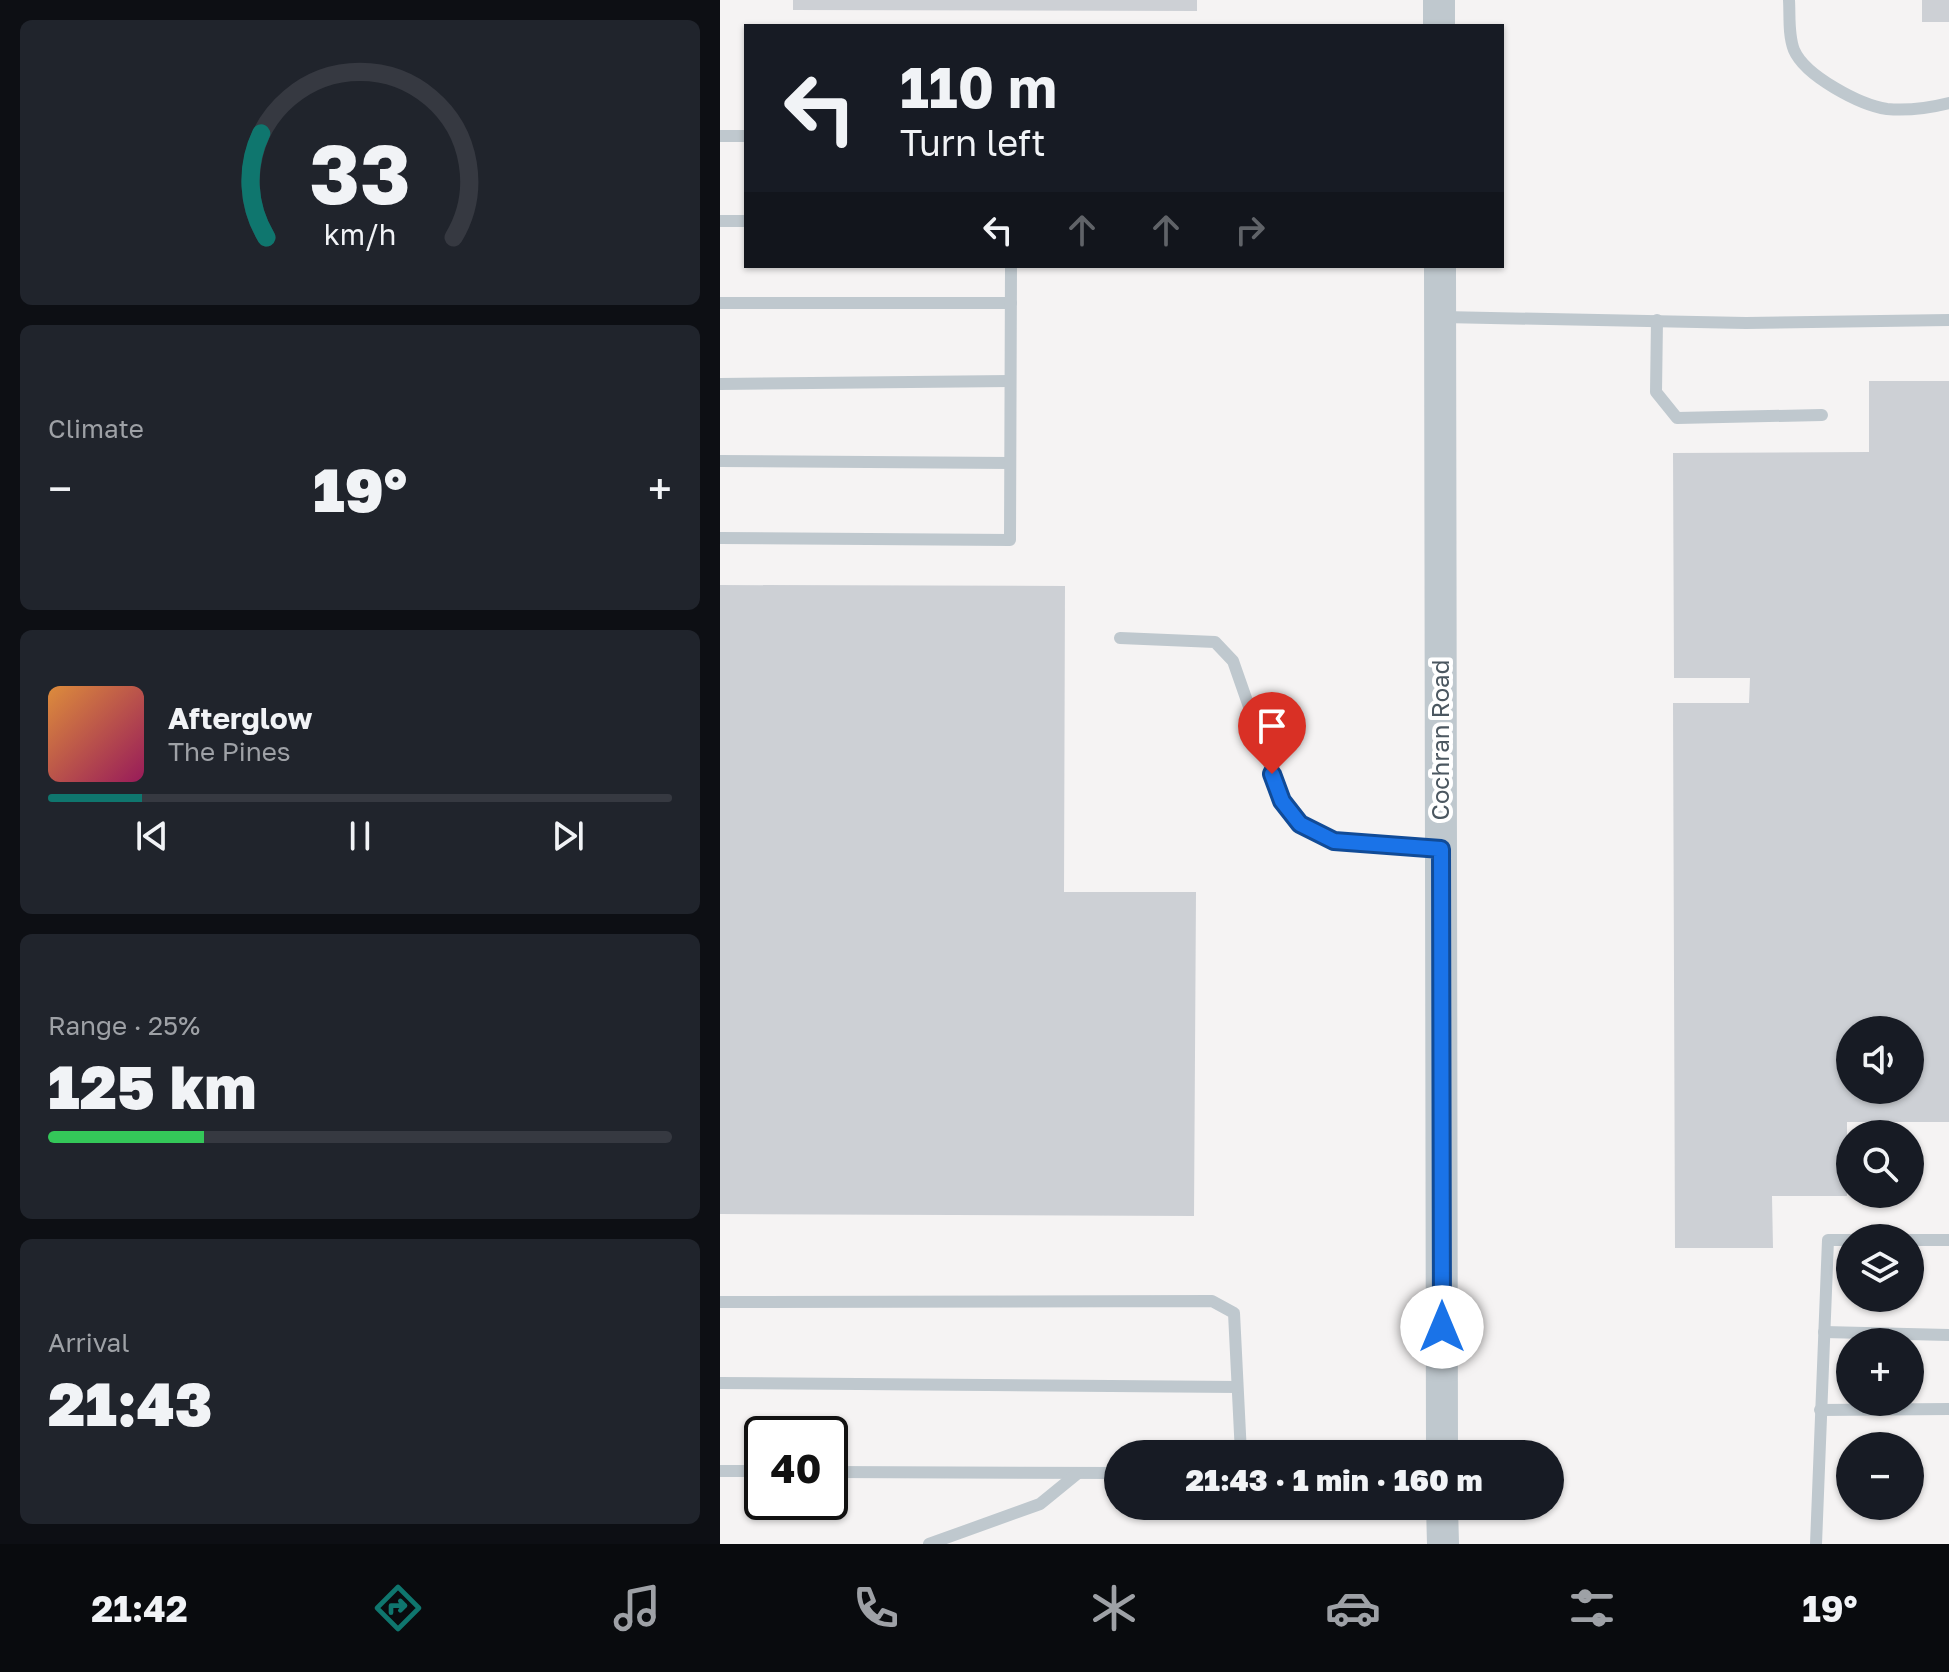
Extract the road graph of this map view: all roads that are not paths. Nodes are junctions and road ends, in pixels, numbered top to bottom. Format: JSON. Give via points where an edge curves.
{"nodes":[{"id":1,"x":1439,"y":0,"type":"edge"},
{"id":2,"x":1789,"y":0,"type":"edge"},
{"id":3,"x":1439,"y":24,"type":"edge"},
{"id":4,"x":1949,"y":103,"type":"edge"},
{"id":5,"x":720,"y":136,"type":"edge"},
{"id":6,"x":744,"y":136,"type":"edge"},
{"id":7,"x":720,"y":221,"type":"edge"},
{"id":8,"x":744,"y":221,"type":"edge"},
{"id":9,"x":1011,"y":268,"type":"edge"},
{"id":10,"x":1440,"y":268,"type":"edge"},
{"id":11,"x":720,"y":303,"type":"edge"},
{"id":12,"x":1011,"y":303,"type":"junction"},
{"id":13,"x":1440,"y":317,"type":"junction"},
{"id":14,"x":1657,"y":320,"type":"junction"},
{"id":15,"x":1949,"y":320,"type":"edge"},
{"id":16,"x":1010,"y":381,"type":"junction"},
{"id":17,"x":720,"y":384,"type":"edge"},
{"id":18,"x":1822,"y":415,"type":"dead end"},
{"id":19,"x":720,"y":461,"type":"edge"},
{"id":20,"x":1010,"y":463,"type":"junction"},
{"id":21,"x":720,"y":538,"type":"edge"},
{"id":22,"x":1120,"y":638,"type":"dead end"},
{"id":23,"x":1441,"y":849,"type":"junction"},
{"id":24,"x":1836,"y":1240,"type":"edge"},
{"id":25,"x":1924,"y":1240,"type":"edge"},
{"id":26,"x":1949,"y":1240,"type":"edge"},
{"id":27,"x":720,"y":1302,"type":"edge"},
{"id":28,"x":1824,"y":1332,"type":"junction"},
{"id":29,"x":1949,"y":1335,"type":"edge"},
{"id":30,"x":720,"y":1383,"type":"edge"},
{"id":31,"x":1237,"y":1387,"type":"junction"},
{"id":32,"x":1949,"y":1409,"type":"edge"},
{"id":33,"x":1820,"y":1410,"type":"junction"},
{"id":34,"x":1240,"y":1440,"type":"edge"},
{"id":35,"x":1442,"y":1440,"type":"edge"},
{"id":36,"x":720,"y":1471,"type":"edge"},
{"id":37,"x":744,"y":1471,"type":"edge"},
{"id":38,"x":848,"y":1472,"type":"edge"},
{"id":39,"x":1078,"y":1473,"type":"junction"},
{"id":40,"x":1104,"y":1473,"type":"edge"},
{"id":41,"x":1442,"y":1520,"type":"edge"},
{"id":42,"x":929,"y":1544,"type":"edge"},
{"id":43,"x":1443,"y":1544,"type":"edge"},
{"id":44,"x":1816,"y":1544,"type":"edge"}],
"edges":[{"from":1,"to":3,"type":"street"},
{"from":2,"to":4,"type":"lane","via":[[1794,51],[1817,76],[1885,109]]},
{"from":5,"to":6,"type":"lane"},
{"from":7,"to":8,"type":"lane"},
{"from":9,"to":12,"type":"lane"},
{"from":10,"to":13,"type":"street","name":"Cochran Road"},
{"from":11,"to":12,"type":"lane"},
{"from":12,"to":16,"type":"lane"},
{"from":13,"to":14,"type":"lane"},
{"from":13,"to":23,"type":"street","name":"Cochran Road"},
{"from":14,"to":15,"type":"lane"},
{"from":14,"to":18,"type":"lane","via":[[1656,392],[1677,418]]},
{"from":16,"to":17,"type":"lane"},
{"from":16,"to":20,"type":"lane"},
{"from":19,"to":20,"type":"lane"},
{"from":20,"to":21,"type":"lane","via":[[1010,540]]},
{"from":22,"to":23,"type":"lane","via":[[1215,642],[1233,661],[1282,801],[1300,824],[1334,841]]},
{"from":23,"to":35,"type":"street","name":"Cochran Road"},
{"from":24,"to":28,"type":"lane","via":[[1828,1240]]},
{"from":25,"to":26,"type":"lane"},
{"from":27,"to":31,"type":"lane","via":[[1212,1301],[1234,1313]]},
{"from":28,"to":29,"type":"lane"},
{"from":28,"to":33,"type":"lane"},
{"from":30,"to":31,"type":"lane"},
{"from":31,"to":34,"type":"lane"},
{"from":32,"to":33,"type":"lane"},
{"from":33,"to":44,"type":"lane"},
{"from":36,"to":37,"type":"lane"},
{"from":38,"to":39,"type":"lane"},
{"from":39,"to":40,"type":"lane"},
{"from":39,"to":42,"type":"lane","via":[[1040,1504]]},
{"from":41,"to":43,"type":"street"}]}
